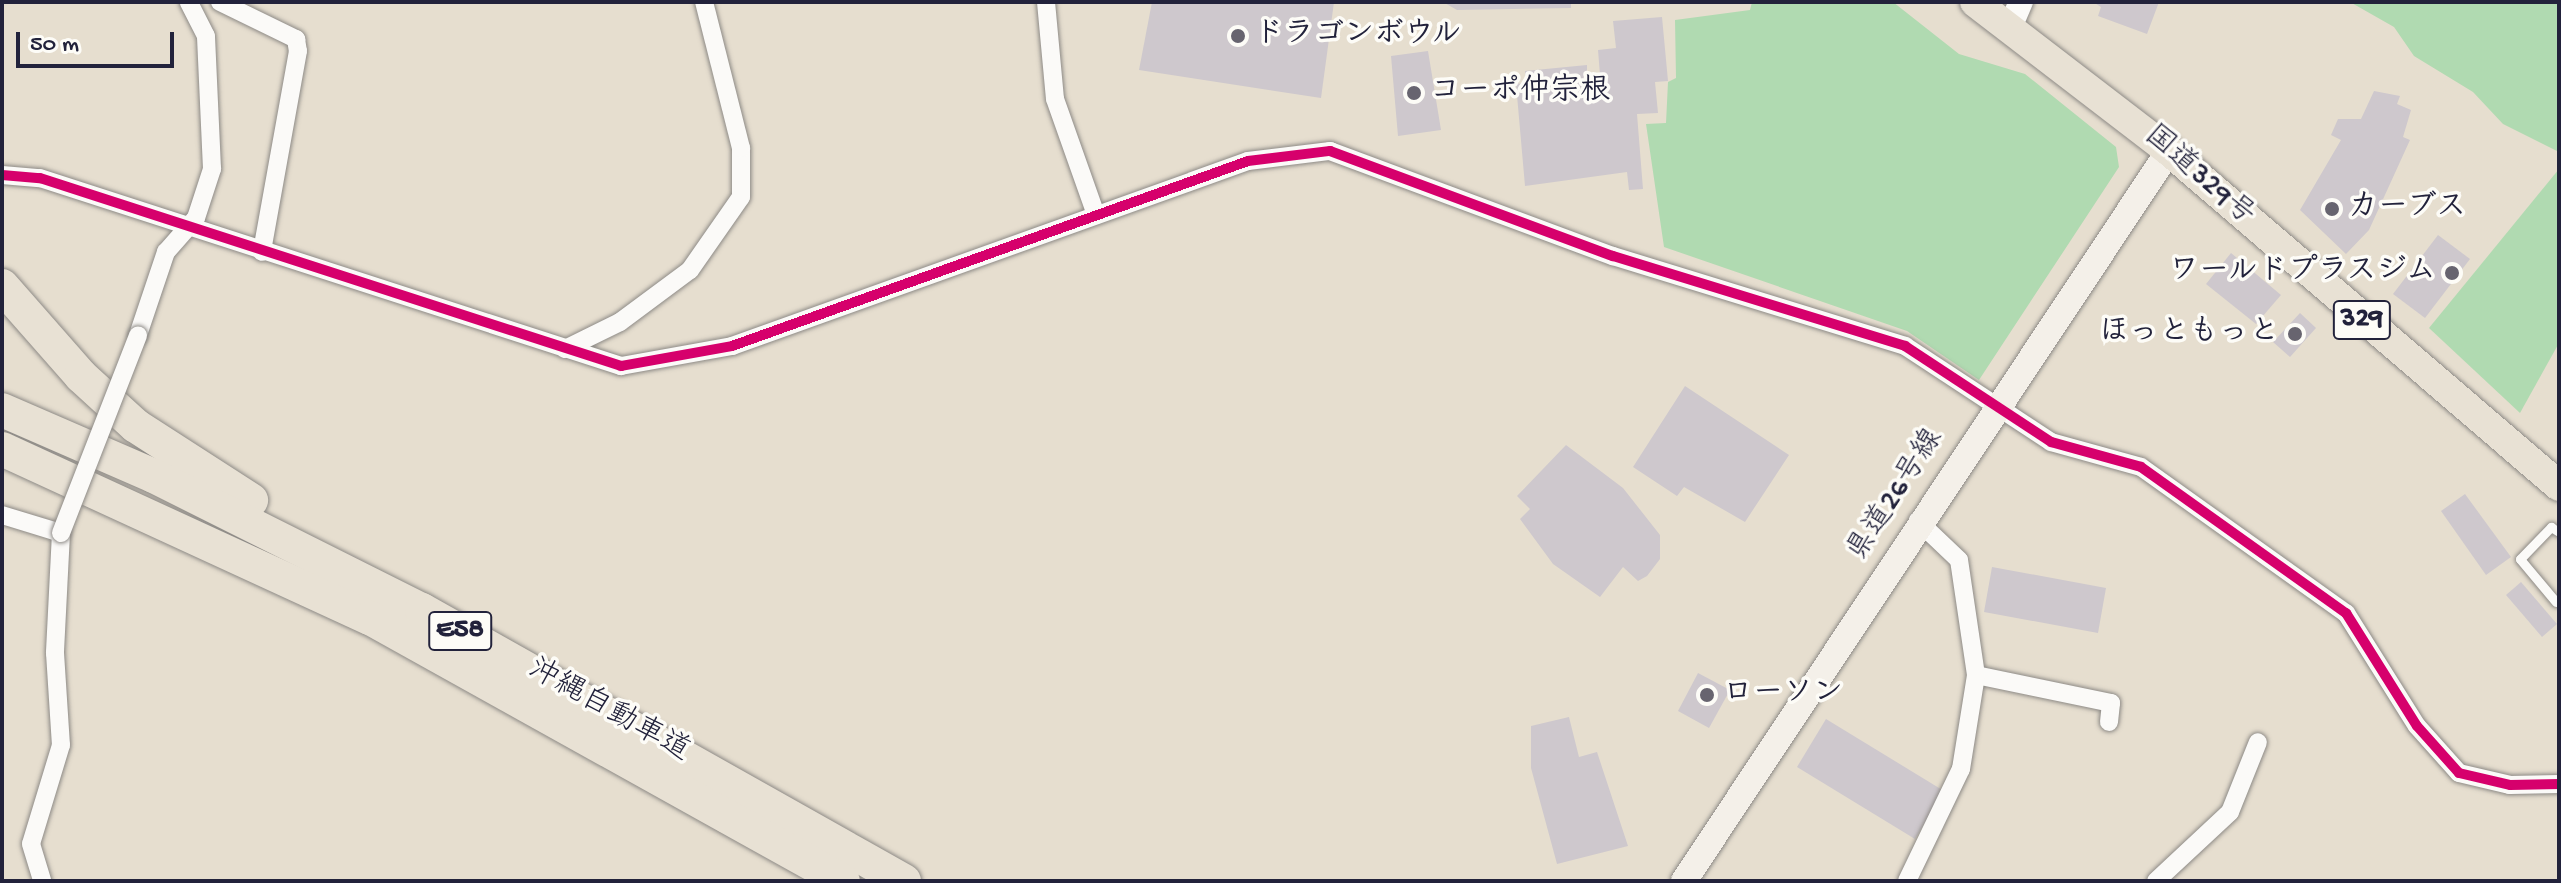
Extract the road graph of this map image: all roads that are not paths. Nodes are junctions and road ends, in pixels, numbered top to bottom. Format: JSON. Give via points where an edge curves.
{"nodes":[{"id":1,"x":220,"y":2,"type":"edge"},
{"id":2,"x":704,"y":2,"type":"edge"},
{"id":3,"x":1046,"y":2,"type":"edge"},
{"id":4,"x":1975,"y":2,"type":"edge"},
{"id":5,"x":198,"y":4,"type":"edge"},
{"id":6,"x":2016,"y":14,"type":"edge"},
{"id":7,"x":2169,"y":151,"type":"junction"},
{"id":8,"x":2,"y":175,"type":"edge"},
{"id":9,"x":1096,"y":215,"type":"junction"},
{"id":10,"x":184,"y":227,"type":"junction"},
{"id":11,"x":262,"y":252,"type":"junction"},
{"id":12,"x":2,"y":286,"type":"edge"},
{"id":13,"x":565,"y":349,"type":"junction"},
{"id":14,"x":1995,"y":405,"type":"junction"},
{"id":15,"x":2,"y":410,"type":"edge"},
{"id":16,"x":2,"y":449,"type":"edge"},
{"id":17,"x":2559,"y":486,"type":"edge"},
{"id":18,"x":2,"y":515,"type":"edge"},
{"id":19,"x":1918,"y":521,"type":"junction"},
{"id":20,"x":2559,"y":532,"type":"edge"},
{"id":21,"x":61,"y":533,"type":"junction"},
{"id":22,"x":2556,"y":602,"type":"dead end"},
{"id":23,"x":422,"y":610,"type":"junction"},
{"id":24,"x":1976,"y":675,"type":"junction"},
{"id":25,"x":2109,"y":722,"type":"dead end"},
{"id":26,"x":2258,"y":742,"type":"dead end"},
{"id":27,"x":2559,"y":784,"type":"edge"},
{"id":28,"x":42,"y":881,"type":"edge"},
{"id":29,"x":843,"y":881,"type":"edge"},
{"id":30,"x":904,"y":881,"type":"edge"},
{"id":31,"x":1684,"y":881,"type":"edge"},
{"id":32,"x":1907,"y":881,"type":"edge"},
{"id":33,"x":2156,"y":881,"type":"edge"}],
"edges":[{"from":1,"to":11,"type":"street","via":[[296,39]]},
{"from":2,"to":13,"type":"street","via":[[741,148],[741,197],[690,270],[620,322]]},
{"from":3,"to":9,"type":"street","via":[[1055,99]]},
{"from":4,"to":6,"type":"highway","name":"国道329号","number":"329"},
{"from":5,"to":10,"type":"street","via":[[206,36],[212,169],[196,218]]},
{"from":6,"to":7,"type":"highway","name":"国道329号","number":"329"},
{"from":7,"to":14,"type":"main road","name":"県道26号線"},
{"from":7,"to":17,"type":"highway","name":"国道329号","number":"329"},
{"from":8,"to":10,"type":"street","via":[[40,178]]},
{"from":9,"to":13,"type":"street","via":[[732,346],[621,366]]},
{"from":9,"to":14,"type":"street","via":[[1248,161],[1330,151],[1613,256],[1905,346]]},
{"from":10,"to":11,"type":"street"},
{"from":10,"to":21,"type":"street","bridge":true,"via":[[166,252]]},
{"from":11,"to":13,"type":"street"},
{"from":12,"to":23,"type":"highway","via":[[136,426],[219,483],[378,567]]},
{"from":14,"to":19,"type":"main road","name":"県道26号線"},
{"from":14,"to":27,"type":"street","via":[[2051,442],[2141,467],[2346,613],[2417,726],[2459,773],[2510,785]]},
{"from":15,"to":23,"type":"highway","name":"沖縄自動車道","number":"E58","via":[[154,476]]},
{"from":16,"to":29,"type":"highway","name":"沖縄自動車道","number":"E58","via":[[370,618]]},
{"from":18,"to":21,"type":"street"},
{"from":19,"to":24,"type":"street","via":[[1959,560]]},
{"from":19,"to":31,"type":"main road","name":"県道26号線"},
{"from":20,"to":22,"type":"lane","via":[[2551,527],[2520,559]]},
{"from":21,"to":28,"type":"street","via":[[55,653],[61,745],[31,844]]},
{"from":23,"to":30,"type":"highway","name":"沖縄自動車道","number":"E58"},
{"from":24,"to":25,"type":"street","via":[[2111,703]]},
{"from":24,"to":32,"type":"street","via":[[1961,769]]},
{"from":26,"to":33,"type":"street","via":[[2230,812]]}]}
